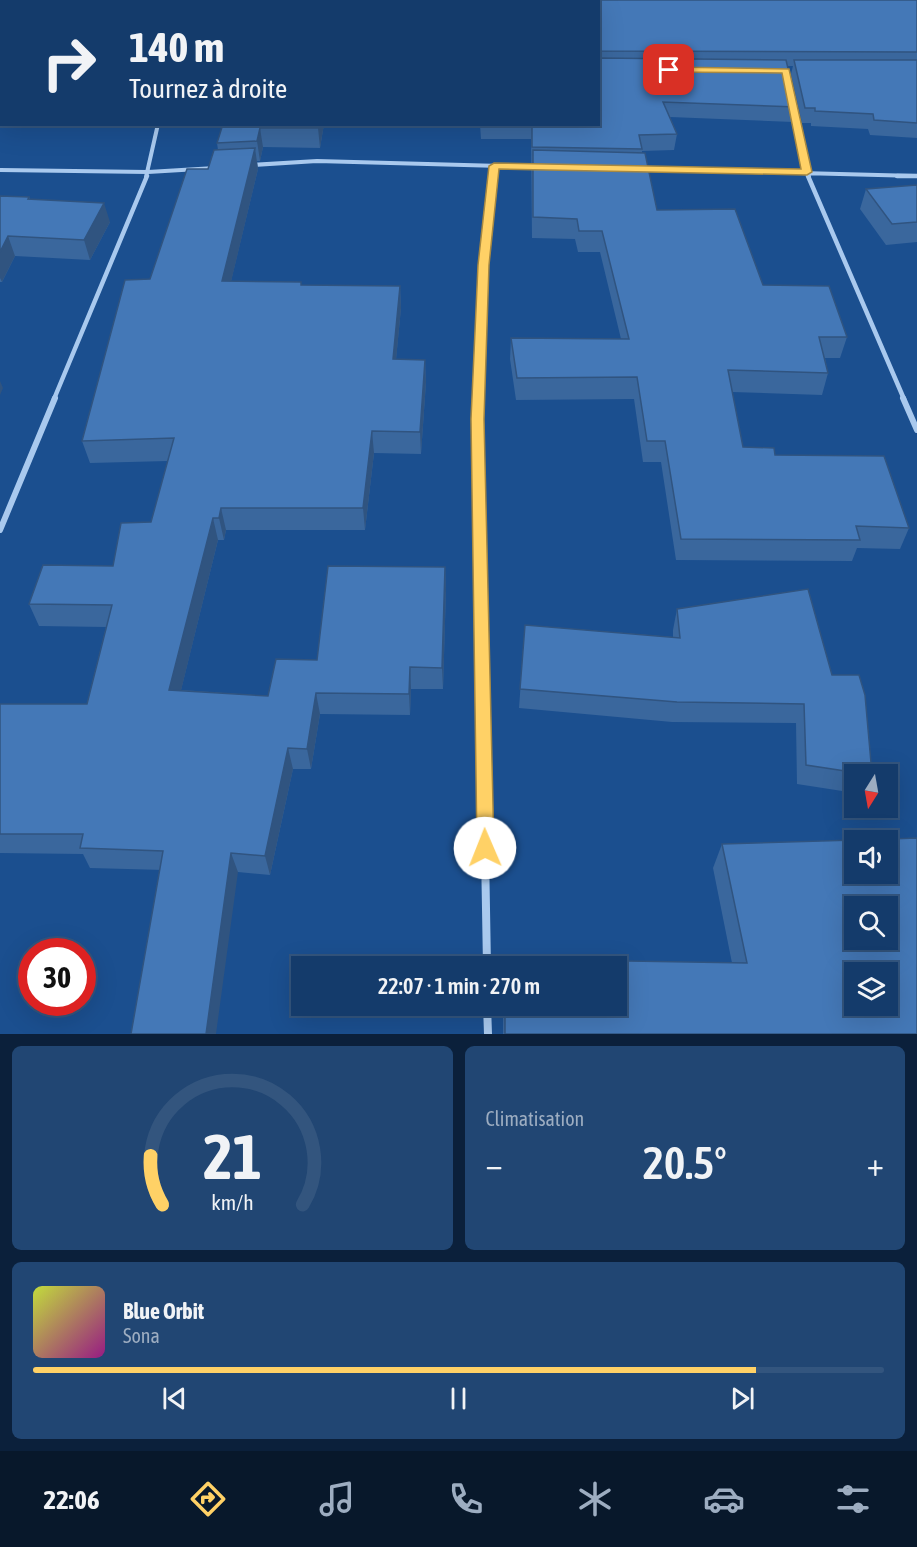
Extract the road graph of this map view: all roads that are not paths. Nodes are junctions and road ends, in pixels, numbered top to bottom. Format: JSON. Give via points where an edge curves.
{"nodes":[{"id":1,"x":793,"y":104,"type":"edge"},
{"id":2,"x":158,"y":126,"type":"edge"},
{"id":3,"x":249,"y":165,"type":"edge"},
{"id":4,"x":494,"y":166,"type":"junction"},
{"id":5,"x":227,"y":167,"type":"edge"},
{"id":6,"x":541,"y":167,"type":"edge"},
{"id":7,"x":633,"y":169,"type":"edge"},
{"id":8,"x":0,"y":170,"type":"edge"},
{"id":9,"x":148,"y":172,"type":"junction"},
{"id":10,"x":807,"y":172,"type":"junction"},
{"id":11,"x":917,"y":176,"type":"edge"},
{"id":12,"x":917,"y":430,"type":"edge"},
{"id":13,"x":0,"y":530,"type":"edge"},
{"id":14,"x":487,"y":956,"type":"edge"},
{"id":15,"x":487,"y":1016,"type":"edge"},
{"id":16,"x":488,"y":1034,"type":"edge"}],
"edges":[{"from":1,"to":10,"type":"street"},
{"from":2,"to":9,"type":"street"},
{"from":3,"to":4,"type":"street","via":[[317,161]]},
{"from":4,"to":6,"type":"street"},
{"from":4,"to":14,"type":"street","via":[[484,265],[477,419]]},
{"from":5,"to":9,"type":"street"},
{"from":7,"to":10,"type":"street"},
{"from":8,"to":9,"type":"street"},
{"from":9,"to":13,"type":"street"},
{"from":10,"to":11,"type":"street"},
{"from":10,"to":12,"type":"street"},
{"from":15,"to":16,"type":"street"}]}
